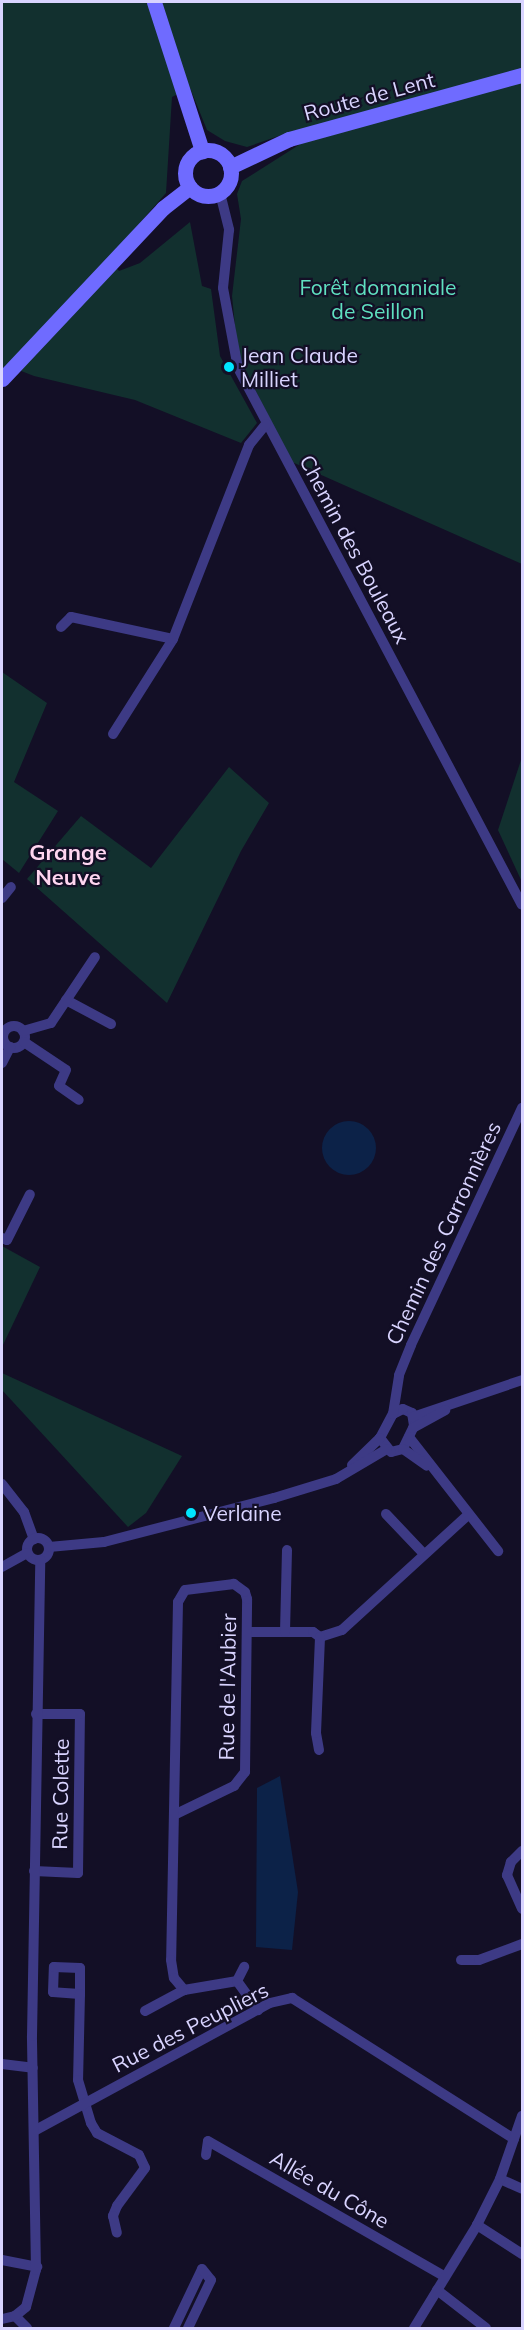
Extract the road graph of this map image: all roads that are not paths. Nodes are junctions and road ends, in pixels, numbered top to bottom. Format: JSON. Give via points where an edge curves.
{"nodes":[{"id":1,"x":154,"y":2,"type":"edge"},
{"id":2,"x":522,"y":75,"type":"edge"},
{"id":3,"x":202,"y":151,"type":"junction"},
{"id":4,"x":231,"y":167,"type":"junction"},
{"id":5,"x":190,"y":187,"type":"junction"},
{"id":6,"x":220,"y":193,"type":"junction"},
{"id":7,"x":2,"y":379,"type":"edge"},
{"id":8,"x":266,"y":424,"type":"junction"},
{"id":9,"x":61,"y":627,"type":"dead end"},
{"id":10,"x":173,"y":639,"type":"junction"},
{"id":11,"x":113,"y":734,"type":"dead end"},
{"id":12,"x":11,"y":887,"type":"dead end"},
{"id":13,"x":2,"y":898,"type":"edge"},
{"id":14,"x":522,"y":904,"type":"edge"},
{"id":15,"x":95,"y":957,"type":"dead end"},
{"id":16,"x":66,"y":1000,"type":"junction"},
{"id":17,"x":111,"y":1024,"type":"dead end"},
{"id":18,"x":3,"y":1031,"type":"edge"},
{"id":19,"x":23,"y":1036,"type":"junction"},
{"id":20,"x":10,"y":1047,"type":"junction"},
{"id":21,"x":2,"y":1063,"type":"edge"},
{"id":22,"x":79,"y":1100,"type":"dead end"},
{"id":23,"x":522,"y":1108,"type":"edge"},
{"id":24,"x":30,"y":1194,"type":"dead end"},
{"id":25,"x":2,"y":1238,"type":"edge"},
{"id":26,"x":522,"y":1380,"type":"edge"},
{"id":27,"x":398,"y":1411,"type":"junction"},
{"id":28,"x":412,"y":1427,"type":"junction"},
{"id":29,"x":380,"y":1438,"type":"junction"},
{"id":30,"x":387,"y":1449,"type":"junction"},
{"id":31,"x":403,"y":1449,"type":"junction"},
{"id":32,"x":437,"y":1473,"type":"junction"},
{"id":33,"x":336,"y":1479,"type":"junction"},
{"id":34,"x":2,"y":1484,"type":"edge"},
{"id":35,"x":386,"y":1514,"type":"dead end"},
{"id":36,"x":468,"y":1515,"type":"junction"},
{"id":37,"x":34,"y":1539,"type":"junction"},
{"id":38,"x":49,"y":1547,"type":"junction"},
{"id":39,"x":287,"y":1550,"type":"dead end"},
{"id":40,"x":498,"y":1551,"type":"dead end"},
{"id":41,"x":27,"y":1553,"type":"junction"},
{"id":42,"x":424,"y":1554,"type":"junction"},
{"id":43,"x":40,"y":1560,"type":"junction"},
{"id":44,"x":2,"y":1567,"type":"edge"},
{"id":45,"x":247,"y":1632,"type":"junction"},
{"id":46,"x":285,"y":1632,"type":"junction"},
{"id":47,"x":320,"y":1637,"type":"junction"},
{"id":48,"x":36,"y":1714,"type":"junction"},
{"id":49,"x":319,"y":1749,"type":"dead end"},
{"id":50,"x":174,"y":1815,"type":"junction"},
{"id":51,"x":522,"y":1851,"type":"edge"},
{"id":52,"x":34,"y":1871,"type":"junction"},
{"id":53,"x":522,"y":1909,"type":"edge"},
{"id":54,"x":522,"y":1944,"type":"edge"},
{"id":55,"x":461,"y":1960,"type":"dead end"},
{"id":56,"x":244,"y":1968,"type":"dead end"},
{"id":57,"x":237,"y":1981,"type":"junction"},
{"id":58,"x":184,"y":1990,"type":"junction"},
{"id":59,"x":80,"y":1994,"type":"dead end"},
{"id":60,"x":258,"y":2010,"type":"junction"},
{"id":61,"x":145,"y":2011,"type":"dead end"},
{"id":62,"x":2,"y":2064,"type":"edge"},
{"id":63,"x":33,"y":2067,"type":"junction"},
{"id":64,"x":83,"y":2104,"type":"junction"},
{"id":65,"x":522,"y":2116,"type":"edge"},
{"id":66,"x":34,"y":2131,"type":"junction"},
{"id":67,"x":514,"y":2139,"type":"junction"},
{"id":68,"x":206,"y":2156,"type":"dead end"},
{"id":69,"x":500,"y":2179,"type":"junction"},
{"id":70,"x":522,"y":2188,"type":"edge"},
{"id":71,"x":477,"y":2225,"type":"junction"},
{"id":72,"x":117,"y":2233,"type":"dead end"},
{"id":73,"x":522,"y":2254,"type":"edge"},
{"id":74,"x":2,"y":2260,"type":"edge"},
{"id":75,"x":37,"y":2267,"type":"junction"},
{"id":76,"x":445,"y":2277,"type":"junction"},
{"id":77,"x":437,"y":2290,"type":"junction"},
{"id":78,"x":15,"y":2316,"type":"junction"},
{"id":79,"x":2,"y":2319,"type":"edge"},
{"id":80,"x":27,"y":2328,"type":"edge"},
{"id":81,"x":174,"y":2328,"type":"edge"},
{"id":82,"x":188,"y":2328,"type":"edge"},
{"id":83,"x":414,"y":2328,"type":"edge"},
{"id":84,"x":486,"y":2328,"type":"edge"}],
"edges":[{"from":1,"to":3,"type":"street"},
{"from":2,"to":4,"type":"street","name":"Route de Lent","via":[[289,140]]},
{"from":3,"to":4,"type":"street","via":[[219,153]]},
{"from":3,"to":5,"type":"street","via":[[186,166]]},
{"from":4,"to":6,"type":"street","via":[[230,182]]},
{"from":5,"to":6,"type":"street","via":[[207,196]]},
{"from":5,"to":7,"type":"street","via":[[163,208]]},
{"from":6,"to":8,"type":"street","name":"Chemin des Bouleaux","via":[[229,230],[223,288],[232,345],[242,376]]},
{"from":8,"to":10,"type":"street","via":[[249,445]]},
{"from":8,"to":14,"type":"street","name":"Chemin des Bouleaux"},
{"from":9,"to":10,"type":"street","via":[[71,617]]},
{"from":10,"to":11,"type":"street"},
{"from":12,"to":13,"type":"street"},
{"from":15,"to":16,"type":"street"},
{"from":16,"to":17,"type":"street"},
{"from":16,"to":19,"type":"street","via":[[51,1023]]},
{"from":18,"to":19,"type":"street","via":[[15,1027]]},
{"from":18,"to":20,"type":"street","via":[[3,1039]]},
{"from":19,"to":20,"type":"street"},
{"from":19,"to":22,"type":"street","via":[[66,1070],[58,1086]]},
{"from":20,"to":21,"type":"street"},
{"from":23,"to":27,"type":"street","name":"Chemin des Carronnières","via":[[399,1375]]},
{"from":24,"to":25,"type":"street","via":[[7,1240]]},
{"from":26,"to":28,"type":"street","via":[[460,1400]]},
{"from":27,"to":28,"type":"street"},
{"from":27,"to":29,"type":"street"},
{"from":28,"to":31,"type":"street"},
{"from":28,"to":32,"type":"street"},
{"from":29,"to":30,"type":"street"},
{"from":29,"to":33,"type":"street"},
{"from":30,"to":31,"type":"street"},
{"from":30,"to":33,"type":"street"},
{"from":31,"to":32,"type":"street"},
{"from":32,"to":36,"type":"street"},
{"from":33,"to":38,"type":"street","via":[[126,1536]]},
{"from":34,"to":37,"type":"street","via":[[24,1512]]},
{"from":35,"to":42,"type":"street"},
{"from":36,"to":40,"type":"street"},
{"from":36,"to":42,"type":"street"},
{"from":37,"to":38,"type":"street","via":[[45,1540]]},
{"from":37,"to":41,"type":"street"},
{"from":38,"to":43,"type":"street","via":[[46,1557]]},
{"from":39,"to":46,"type":"street"},
{"from":41,"to":43,"type":"street"},
{"from":41,"to":44,"type":"street"},
{"from":42,"to":47,"type":"street","via":[[342,1630]]},
{"from":43,"to":48,"type":"street"},
{"from":45,"to":46,"type":"street"},
{"from":45,"to":50,"type":"street","name":"Rue de l'Aubier","via":[[243,1780]]},
{"from":45,"to":50,"type":"street","name":"Rue de l'Aubier","via":[[247,1599],[240,1587],[193,1588],[180,1595]]},
{"from":46,"to":47,"type":"street","via":[[313,1632]]},
{"from":47,"to":49,"type":"street","via":[[316,1733]]},
{"from":48,"to":52,"type":"street"},
{"from":48,"to":52,"type":"street","name":"Rue Colette","via":[[85,1714],[78,1873]]},
{"from":50,"to":58,"type":"street","name":"Rue de l'Aubier","via":[[171,1960],[174,1978]]},
{"from":51,"to":53,"type":"street","via":[[511,1862],[507,1875]]},
{"from":52,"to":63,"type":"street"},
{"from":54,"to":55,"type":"street","via":[[479,1960]]},
{"from":56,"to":57,"type":"street"},
{"from":57,"to":58,"type":"street"},
{"from":57,"to":60,"type":"street"},
{"from":58,"to":61,"type":"street"},
{"from":59,"to":64,"type":"street","via":[[78,2080]]},
{"from":60,"to":64,"type":"street","name":"Rue des Peupliers"},
{"from":60,"to":67,"type":"street","name":"Rue des Peupliers","via":[[292,1998]]},
{"from":62,"to":63,"type":"street"},
{"from":63,"to":66,"type":"street"},
{"from":64,"to":66,"type":"street","name":"Rue des Peupliers"},
{"from":64,"to":72,"type":"street","via":[[97,2133],[139,2155],[145,2168],[117,2206],[113,2216]]},
{"from":65,"to":67,"type":"street"},
{"from":66,"to":75,"type":"street"},
{"from":67,"to":69,"type":"street"},
{"from":68,"to":76,"type":"street","name":"Allée du Cône","via":[[208,2142]]},
{"from":69,"to":70,"type":"street"},
{"from":69,"to":71,"type":"street"},
{"from":71,"to":73,"type":"street"},
{"from":71,"to":76,"type":"street"},
{"from":74,"to":75,"type":"street"},
{"from":75,"to":78,"type":"street","via":[[26,2307]]},
{"from":76,"to":77,"type":"street"},
{"from":77,"to":83,"type":"street"},
{"from":77,"to":84,"type":"street"},
{"from":78,"to":79,"type":"street"},
{"from":78,"to":80,"type":"street"},
{"from":81,"to":82,"type":"street","via":[[202,2270],[211,2280]]}]}
